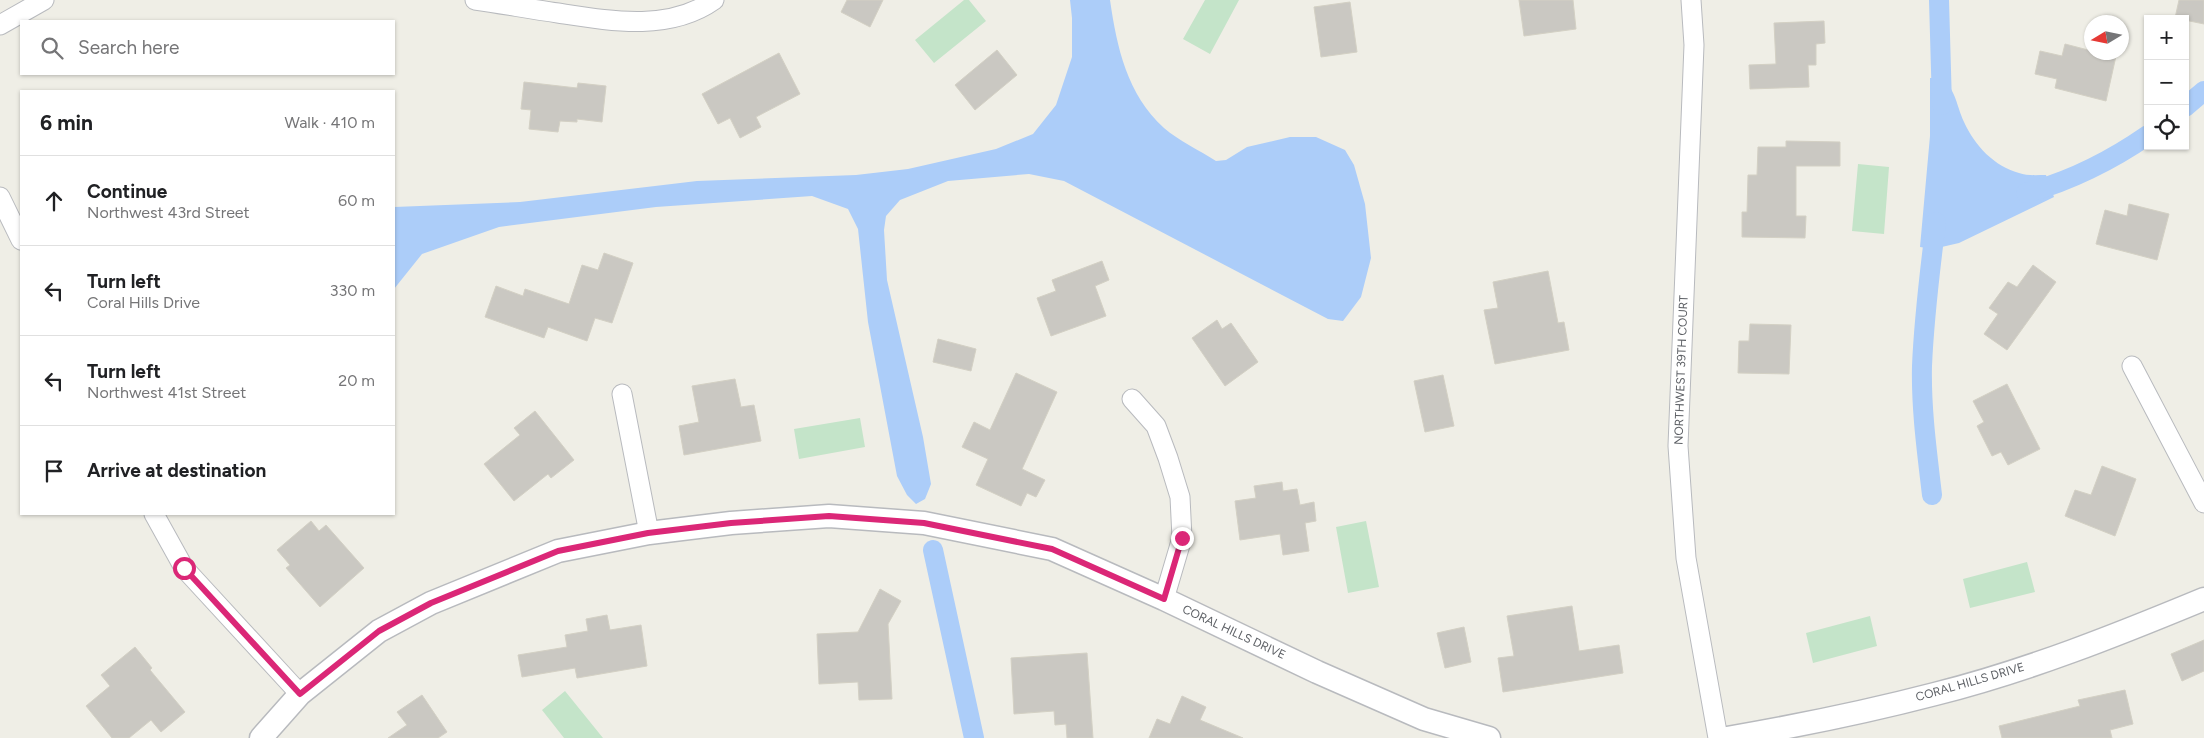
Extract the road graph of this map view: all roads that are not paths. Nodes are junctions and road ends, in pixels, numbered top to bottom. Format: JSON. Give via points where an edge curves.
{"nodes":[{"id":1,"x":44,"y":0,"type":"edge"},
{"id":2,"x":475,"y":0,"type":"edge"},
{"id":3,"x":714,"y":0,"type":"edge"},
{"id":4,"x":1691,"y":0,"type":"edge"},
{"id":5,"x":0,"y":25,"type":"edge"},
{"id":6,"x":0,"y":197,"type":"edge"},
{"id":7,"x":20,"y":238,"type":"edge"},
{"id":8,"x":2132,"y":366,"type":"dead end"},
{"id":9,"x":622,"y":394,"type":"dead end"},
{"id":10,"x":1132,"y":399,"type":"dead end"},
{"id":11,"x":2204,"y":503,"type":"edge"},
{"id":12,"x":155,"y":515,"type":"edge"},
{"id":13,"x":648,"y":533,"type":"junction"},
{"id":14,"x":2204,"y":598,"type":"edge"},
{"id":15,"x":1164,"y":599,"type":"junction"},
{"id":16,"x":300,"y":694,"type":"junction"},
{"id":17,"x":261,"y":738,"type":"edge"},
{"id":18,"x":1489,"y":738,"type":"edge"},
{"id":19,"x":1718,"y":738,"type":"edge"},
{"id":20,"x":1727,"y":738,"type":"edge"}],
"edges":[{"from":1,"to":5,"type":"street"},
{"from":2,"to":3,"type":"street","via":[[614,22],[667,20],[701,9]]},
{"from":4,"to":19,"type":"street","name":"NORTHWEST 39TH COURT","via":[[1694,45],[1678,446],[1686,558]]},
{"from":6,"to":7,"type":"street"},
{"from":8,"to":11,"type":"street"},
{"from":9,"to":13,"type":"street"},
{"from":10,"to":15,"type":"street","via":[[1156,426],[1180,497],[1182,538]]},
{"from":12,"to":16,"type":"street","via":[[184,568]]},
{"from":13,"to":15,"type":"street","name":"CORAL HILLS DRIVE","via":[[829,516],[924,523],[1052,549]]},
{"from":13,"to":16,"type":"street","name":"CORAL HILLS DRIVE","via":[[558,551],[431,603],[379,631]]},
{"from":14,"to":20,"type":"street","name":"CORAL HILLS DRIVE","via":[[2060,655],[1936,694],[1807,724]]},
{"from":15,"to":18,"type":"street","name":"CORAL HILLS DRIVE","via":[[1424,719]]},
{"from":16,"to":17,"type":"street","name":"CORAL HILLS DRIVE"}]}
